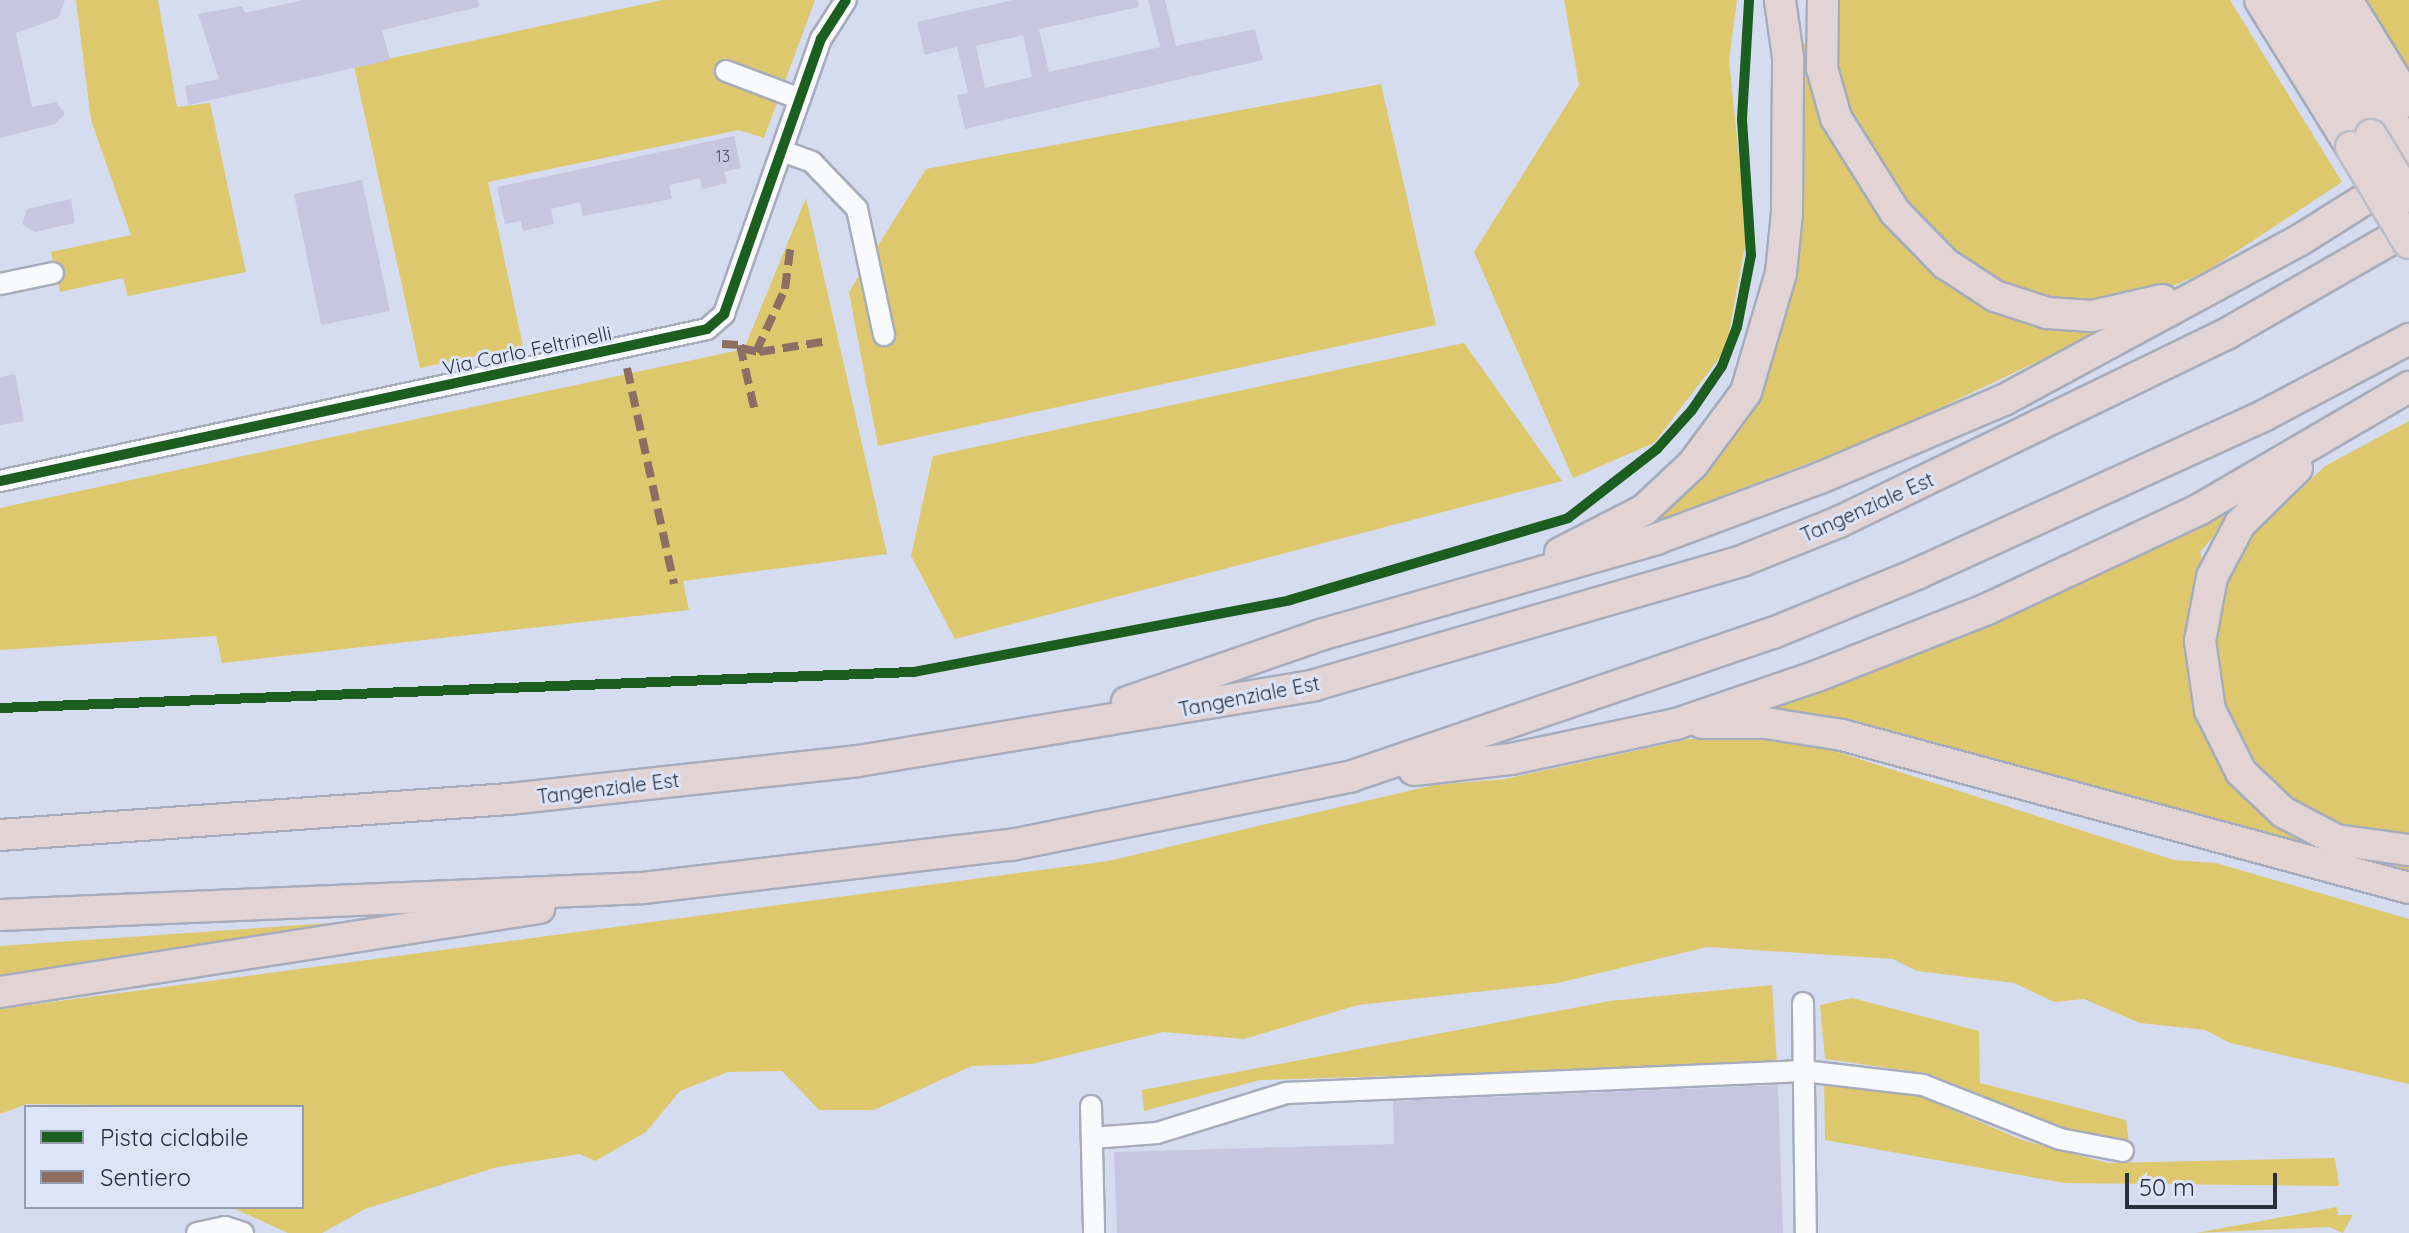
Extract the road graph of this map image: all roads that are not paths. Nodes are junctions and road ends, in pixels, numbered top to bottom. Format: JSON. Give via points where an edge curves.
{"nodes":[{"id":1,"x":846,"y":0,"type":"edge"},
{"id":2,"x":1780,"y":0,"type":"edge"},
{"id":3,"x":1793,"y":0,"type":"edge"},
{"id":4,"x":1823,"y":0,"type":"edge"},
{"id":5,"x":2320,"y":0,"type":"edge"},
{"id":6,"x":2347,"y":0,"type":"edge"},
{"id":7,"x":2270,"y":6,"type":"edge"},
{"id":8,"x":1788,"y":57,"type":"junction"},
{"id":9,"x":726,"y":71,"type":"dead end"},
{"id":10,"x":800,"y":99,"type":"junction"},
{"id":11,"x":2381,"y":126,"type":"edge"},
{"id":12,"x":2409,"y":148,"type":"edge"},
{"id":13,"x":782,"y":151,"type":"junction"},
{"id":14,"x":2409,"y":172,"type":"edge"},
{"id":15,"x":2409,"y":197,"type":"edge"},
{"id":16,"x":2409,"y":229,"type":"edge"},
{"id":17,"x":2300,"y":240,"type":"junction"},
{"id":18,"x":2409,"y":243,"type":"edge"},
{"id":19,"x":53,"y":273,"type":"dead end"},
{"id":20,"x":0,"y":284,"type":"edge"},
{"id":21,"x":884,"y":335,"type":"dead end"},
{"id":22,"x":2409,"y":339,"type":"edge"},
{"id":23,"x":2409,"y":387,"type":"edge"},
{"id":24,"x":2409,"y":400,"type":"edge"},
{"id":25,"x":0,"y":481,"type":"edge"},
{"id":26,"x":1487,"y":590,"type":"junction"},
{"id":27,"x":1676,"y":724,"type":"junction"},
{"id":28,"x":999,"y":742,"type":"junction"},
{"id":29,"x":1352,"y":776,"type":"junction"},
{"id":30,"x":2190,"y":831,"type":"junction"},
{"id":31,"x":0,"y":835,"type":"edge"},
{"id":32,"x":2409,"y":850,"type":"edge"},
{"id":33,"x":643,"y":888,"type":"junction"},
{"id":34,"x":2409,"y":888,"type":"edge"},
{"id":35,"x":2409,"y":901,"type":"edge"},
{"id":36,"x":0,"y":915,"type":"edge"},
{"id":37,"x":0,"y":992,"type":"edge"},
{"id":38,"x":1803,"y":1003,"type":"dead end"},
{"id":39,"x":1804,"y":1071,"type":"junction"},
{"id":40,"x":1091,"y":1106,"type":"dead end"},
{"id":41,"x":1092,"y":1138,"type":"junction"},
{"id":42,"x":2123,"y":1151,"type":"dead end"},
{"id":43,"x":197,"y":1233,"type":"edge"},
{"id":44,"x":243,"y":1233,"type":"edge"},
{"id":45,"x":1094,"y":1233,"type":"edge"},
{"id":46,"x":1806,"y":1233,"type":"edge"}],
"edges":[{"from":1,"to":10,"type":"street","name":"Via Carlo Feltrinelli","via":[[829,21]]},
{"from":2,"to":8,"type":"highway"},
{"from":3,"to":8,"type":"highway"},
{"from":4,"to":17,"type":"highway","via":[[1822,68],[1848,142],[1919,240],[1995,296],[2071,316],[2119,312]]},
{"from":5,"to":11,"type":"highway"},
{"from":6,"to":11,"type":"highway"},
{"from":7,"to":11,"type":"highway"},
{"from":8,"to":26,"type":"highway","via":[[1781,273],[1746,392],[1693,464],[1644,510]]},
{"from":9,"to":10,"type":"street"},
{"from":10,"to":13,"type":"street","name":"Via Carlo Feltrinelli"},
{"from":11,"to":12,"type":"highway"},
{"from":11,"to":15,"type":"highway","bridge":true},
{"from":11,"to":18,"type":"highway","bridge":true},
{"from":13,"to":21,"type":"street","via":[[812,162],[857,209]]},
{"from":13,"to":25,"type":"street","name":"Via Carlo Feltrinelli","via":[[724,314],[700,332]]},
{"from":14,"to":17,"type":"highway"},
{"from":16,"to":28,"type":"highway","name":"Tangenziale Est","via":[[2035,430],[1744,560],[1315,685]]},
{"from":17,"to":26,"type":"highway","via":[[2004,400],[1656,539]]},
{"from":19,"to":20,"type":"street"},
{"from":22,"to":29,"type":"highway","via":[[2265,415],[1919,573],[1773,633]]},
{"from":23,"to":27,"type":"highway","via":[[2200,509],[1987,609]]},
{"from":24,"to":32,"type":"highway","via":[[2299,467],[2247,515],[2205,596],[2200,660],[2216,729],[2260,792],[2336,840]]},
{"from":26,"to":28,"type":"highway","via":[[1320,635]]},
{"from":27,"to":29,"type":"highway","via":[[1511,759]]},
{"from":27,"to":30,"type":"highway","via":[[1766,723],[1842,735]]},
{"from":28,"to":31,"type":"highway","name":"Tangenziale Est","via":[[509,799]]},
{"from":29,"to":33,"type":"highway","via":[[1011,845]]},
{"from":30,"to":34,"type":"highway"},
{"from":30,"to":35,"type":"highway"},
{"from":33,"to":36,"type":"highway"},
{"from":33,"to":37,"type":"highway","via":[[398,935]]},
{"from":38,"to":39,"type":"street"},
{"from":39,"to":41,"type":"street","via":[[1286,1093],[1157,1133]]},
{"from":39,"to":42,"type":"street","via":[[1923,1085],[2060,1139]]},
{"from":39,"to":46,"type":"street"},
{"from":40,"to":41,"type":"street"},
{"from":41,"to":45,"type":"street"},
{"from":43,"to":44,"type":"street","via":[[225,1227]]}]}
